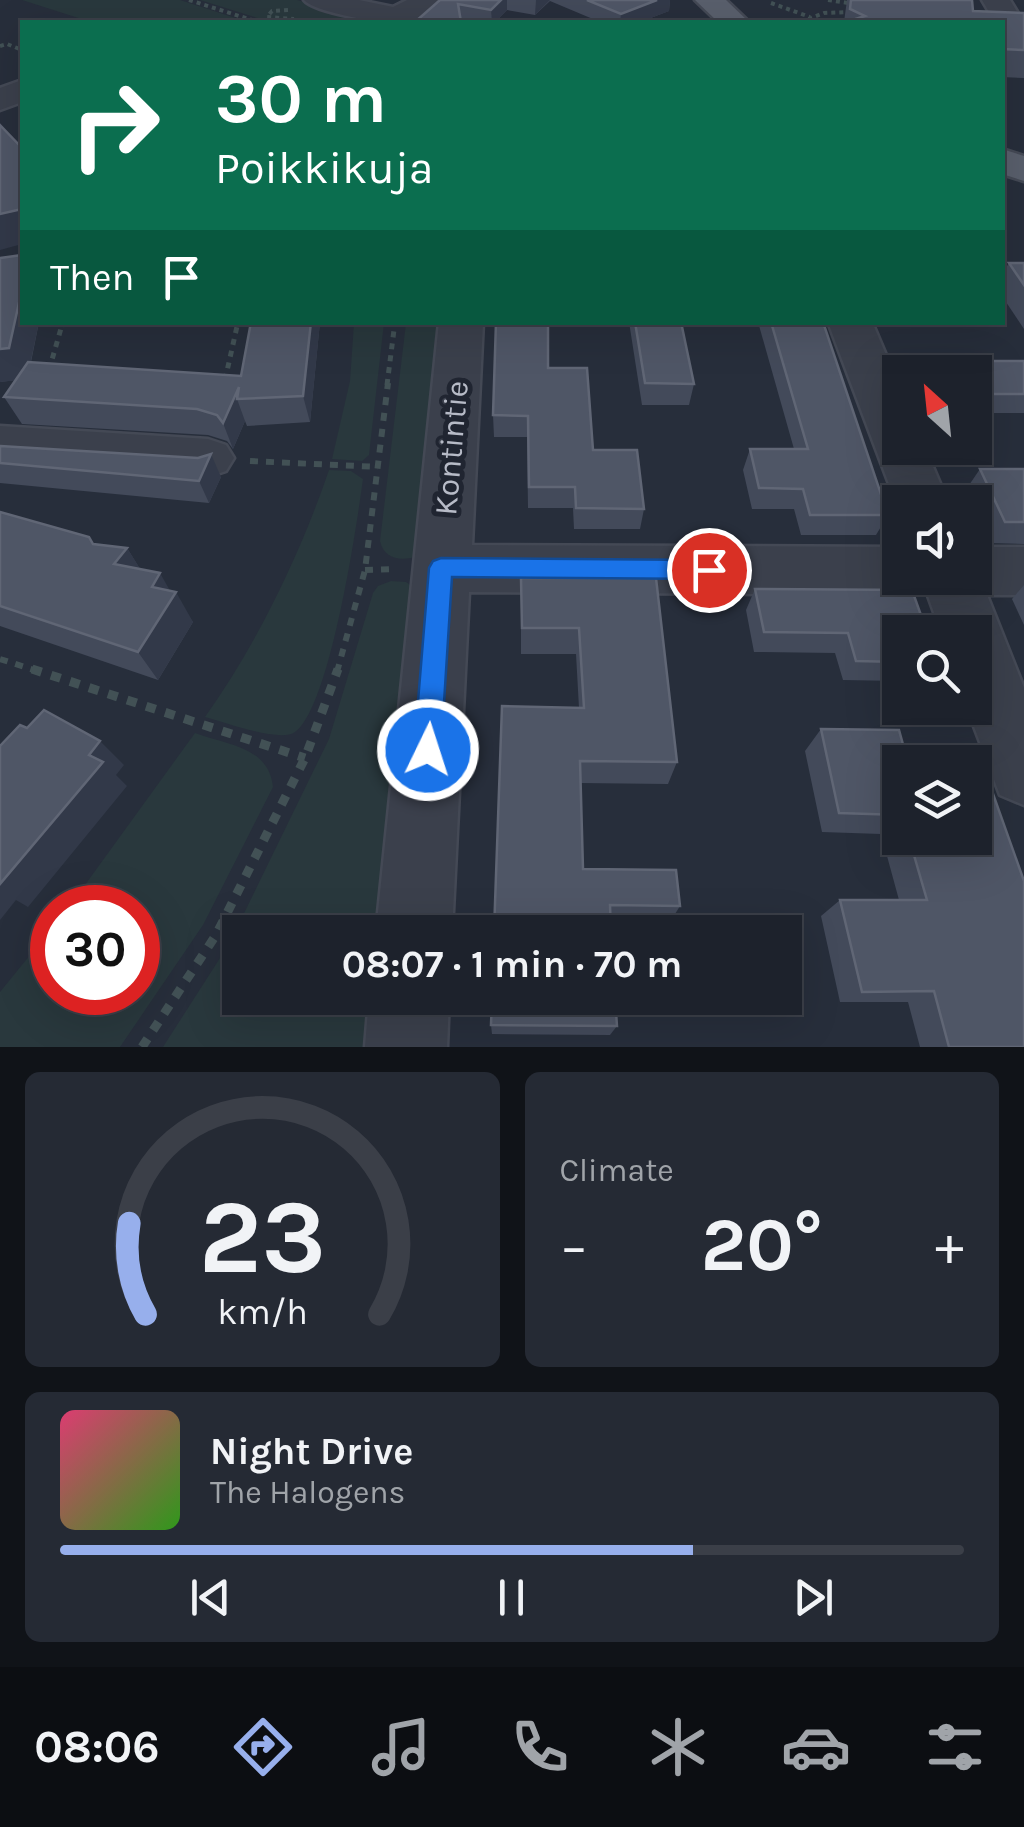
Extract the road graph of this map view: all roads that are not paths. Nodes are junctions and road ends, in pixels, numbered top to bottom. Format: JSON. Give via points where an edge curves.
{"nodes":[{"id":1,"x":318,"y":0,"type":"edge"},
{"id":2,"x":429,"y":0,"type":"edge"},
{"id":3,"x":709,"y":0,"type":"edge"},
{"id":4,"x":733,"y":20,"type":"edge"},
{"id":5,"x":461,"y":325,"type":"edge"},
{"id":6,"x":851,"y":325,"type":"edge"},
{"id":7,"x":0,"y":445,"type":"edge"},
{"id":8,"x":208,"y":458,"type":"edge"},
{"id":9,"x":914,"y":485,"type":"edge"},
{"id":10,"x":441,"y":568,"type":"junction"},
{"id":11,"x":882,"y":571,"type":"edge"},
{"id":12,"x":992,"y":571,"type":"edge"},
{"id":13,"x":1024,"y":571,"type":"edge"},
{"id":14,"x":992,"y":687,"type":"edge"},
{"id":15,"x":1024,"y":772,"type":"edge"},
{"id":16,"x":415,"y":915,"type":"edge"},
{"id":17,"x":408,"y":1015,"type":"edge"},
{"id":18,"x":406,"y":1047,"type":"edge"}],
"edges":[{"from":1,"to":2,"type":"street","via":[[396,16]]},
{"from":3,"to":4,"type":"main road"},
{"from":5,"to":10,"type":"street","name":"Kontintie"},
{"from":6,"to":9,"type":"street"},
{"from":7,"to":8,"type":"street"},
{"from":10,"to":11,"type":"street"},
{"from":10,"to":16,"type":"street","name":"Kontintie"},
{"from":12,"to":13,"type":"street"},
{"from":14,"to":15,"type":"street"},
{"from":17,"to":18,"type":"street"}]}
